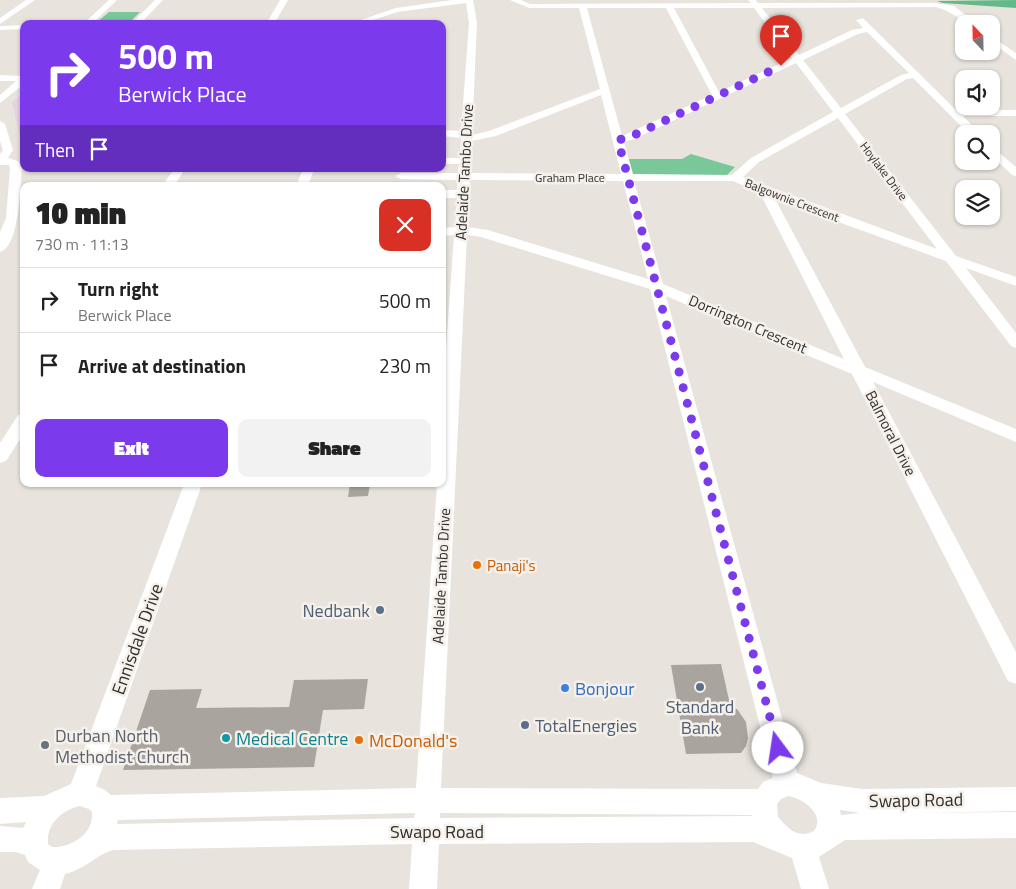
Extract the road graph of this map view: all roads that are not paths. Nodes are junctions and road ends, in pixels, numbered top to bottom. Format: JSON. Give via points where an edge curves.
{"nodes":[{"id":1,"x":31,"y":0,"type":"edge"},
{"id":2,"x":113,"y":0,"type":"edge"},
{"id":3,"x":159,"y":0,"type":"edge"},
{"id":4,"x":284,"y":0,"type":"edge"},
{"id":5,"x":446,"y":0,"type":"edge"},
{"id":6,"x":469,"y":0,"type":"edge"},
{"id":7,"x":479,"y":0,"type":"edge"},
{"id":8,"x":516,"y":1,"type":"edge"},
{"id":9,"x":754,"y":3,"type":"edge"},
{"id":10,"x":850,"y":3,"type":"edge"},
{"id":11,"x":436,"y":4,"type":"junction"},
{"id":12,"x":583,"y":6,"type":"junction"},
{"id":13,"x":669,"y":6,"type":"junction"},
{"id":14,"x":961,"y":15,"type":"edge"},
{"id":15,"x":91,"y":20,"type":"edge"},
{"id":16,"x":139,"y":20,"type":"edge"},
{"id":17,"x":272,"y":20,"type":"edge"},
{"id":18,"x":359,"y":20,"type":"edge"},
{"id":19,"x":361,"y":20,"type":"edge"},
{"id":20,"x":471,"y":20,"type":"junction"},
{"id":21,"x":0,"y":22,"type":"edge"},
{"id":22,"x":0,"y":28,"type":"edge"},
{"id":23,"x":20,"y":28,"type":"edge"},
{"id":24,"x":868,"y":29,"type":"junction"},
{"id":25,"x":1000,"y":45,"type":"edge"},
{"id":26,"x":1016,"y":57,"type":"edge"},
{"id":27,"x":797,"y":58,"type":"junction"},
{"id":28,"x":914,"y":75,"type":"junction"},
{"id":29,"x":0,"y":78,"type":"edge"},
{"id":30,"x":20,"y":79,"type":"edge"},
{"id":31,"x":20,"y":82,"type":"edge"},
{"id":32,"x":606,"y":90,"type":"junction"},
{"id":33,"x":717,"y":96,"type":"junction"},
{"id":34,"x":0,"y":100,"type":"edge"},
{"id":35,"x":840,"y":113,"type":"junction"},
{"id":36,"x":954,"y":113,"type":"junction"},
{"id":37,"x":1016,"y":113,"type":"edge"},
{"id":38,"x":0,"y":124,"type":"edge"},
{"id":39,"x":966,"y":125,"type":"edge"},
{"id":40,"x":446,"y":134,"type":"edge"},
{"id":41,"x":466,"y":137,"type":"junction"},
{"id":42,"x":618,"y":140,"type":"junction"},
{"id":43,"x":5,"y":157,"type":"edge"},
{"id":44,"x":1000,"y":158,"type":"edge"},
{"id":45,"x":446,"y":162,"type":"edge"},
{"id":46,"x":464,"y":168,"type":"junction"},
{"id":47,"x":446,"y":170,"type":"edge"},
{"id":48,"x":432,"y":172,"type":"edge"},
{"id":49,"x":1016,"y":174,"type":"edge"},
{"id":50,"x":401,"y":176,"type":"dead end"},
{"id":51,"x":628,"y":177,"type":"junction"},
{"id":52,"x":736,"y":178,"type":"junction"},
{"id":53,"x":765,"y":191,"type":"junction"},
{"id":54,"x":446,"y":194,"type":"edge"},
{"id":55,"x":464,"y":194,"type":"junction"},
{"id":56,"x":461,"y":230,"type":"junction"},
{"id":57,"x":446,"y":232,"type":"edge"},
{"id":58,"x":0,"y":248,"type":"edge"},
{"id":59,"x":950,"y":258,"type":"junction"},
{"id":60,"x":1016,"y":282,"type":"edge"},
{"id":61,"x":655,"y":286,"type":"junction"},
{"id":62,"x":1016,"y":343,"type":"edge"},
{"id":63,"x":859,"y":370,"type":"junction"},
{"id":64,"x":20,"y":425,"type":"edge"},
{"id":65,"x":1016,"y":436,"type":"edge"},
{"id":66,"x":0,"y":457,"type":"edge"},
{"id":67,"x":192,"y":487,"type":"edge"},
{"id":68,"x":1016,"y":674,"type":"edge"},
{"id":69,"x":787,"y":784,"type":"junction"},
{"id":70,"x":80,"y":794,"type":"junction"},
{"id":71,"x":816,"y":795,"type":"junction"},
{"id":72,"x":1016,"y":799,"type":"edge"},
{"id":73,"x":428,"y":800,"type":"junction"},
{"id":74,"x":764,"y":801,"type":"junction"},
{"id":75,"x":49,"y":808,"type":"junction"},
{"id":76,"x":104,"y":808,"type":"junction"},
{"id":77,"x":0,"y":811,"type":"edge"},
{"id":78,"x":1016,"y":825,"type":"edge"},
{"id":79,"x":426,"y":830,"type":"junction"},
{"id":80,"x":828,"y":835,"type":"junction"},
{"id":81,"x":0,"y":838,"type":"edge"},
{"id":82,"x":96,"y":842,"type":"junction"},
{"id":83,"x":790,"y":842,"type":"junction"},
{"id":84,"x":34,"y":844,"type":"junction"},
{"id":85,"x":56,"y":862,"type":"junction"},
{"id":86,"x":46,"y":889,"type":"edge"},
{"id":87,"x":423,"y":889,"type":"edge"},
{"id":88,"x":815,"y":889,"type":"edge"}],
"edges":[{"from":1,"to":21,"type":"street"},
{"from":2,"to":15,"type":"street"},
{"from":3,"to":16,"type":"street"},
{"from":4,"to":17,"type":"street"},
{"from":5,"to":18,"type":"street","via":[[399,6]]},
{"from":6,"to":11,"type":"street"},
{"from":6,"to":20,"type":"street","name":"Adelaide Tambo Drive"},
{"from":7,"to":20,"type":"street","name":"Adelaide Tambo Drive","via":[[478,16]]},
{"from":8,"to":12,"type":"street","via":[[534,6]]},
{"from":9,"to":10,"type":"street"},
{"from":9,"to":13,"type":"street"},
{"from":9,"to":27,"type":"street","name":"Hoylake Drive"},
{"from":10,"to":14,"type":"street","via":[[946,6]]},
{"from":10,"to":24,"type":"street"},
{"from":11,"to":19,"type":"street"},
{"from":11,"to":20,"type":"street","via":[[461,6]]},
{"from":12,"to":13,"type":"street"},
{"from":12,"to":32,"type":"street"},
{"from":13,"to":33,"type":"street"},
{"from":20,"to":41,"type":"street","name":"Adelaide Tambo Drive"},
{"from":22,"to":23,"type":"street"},
{"from":24,"to":27,"type":"street"},
{"from":24,"to":28,"type":"street"},
{"from":25,"to":26,"type":"street"},
{"from":27,"to":33,"type":"street"},
{"from":27,"to":35,"type":"street","name":"Hoylake Drive"},
{"from":28,"to":35,"type":"street","name":"Balgownie Crescent"},
{"from":28,"to":36,"type":"street"},
{"from":29,"to":30,"type":"street"},
{"from":31,"to":34,"type":"street"},
{"from":32,"to":41,"type":"street","via":[[492,134]]},
{"from":32,"to":42,"type":"street"},
{"from":33,"to":42,"type":"street"},
{"from":35,"to":52,"type":"street","name":"Balgownie Crescent","via":[[755,160]]},
{"from":35,"to":59,"type":"street","name":"Hoylake Drive"},
{"from":36,"to":37,"type":"street"},
{"from":36,"to":39,"type":"street"},
{"from":38,"to":43,"type":"street","via":[[8,146]]},
{"from":40,"to":41,"type":"street"},
{"from":41,"to":46,"type":"street","name":"Adelaide Tambo Drive"},
{"from":42,"to":51,"type":"street"},
{"from":43,"to":58,"type":"street","via":[[15,165],[16,179],[12,218]]},
{"from":44,"to":49,"type":"street"},
{"from":45,"to":46,"type":"street"},
{"from":46,"to":47,"type":"street"},
{"from":46,"to":51,"type":"street","name":"Graham Place"},
{"from":46,"to":55,"type":"street","name":"Adelaide Tambo Drive"},
{"from":48,"to":50,"type":"street"},
{"from":51,"to":52,"type":"street","name":"Graham Place"},
{"from":51,"to":61,"type":"street"},
{"from":52,"to":53,"type":"street","name":"Balgownie Crescent"},
{"from":53,"to":59,"type":"street","name":"Balgownie Crescent"},
{"from":53,"to":63,"type":"street","name":"Balmoral Drive"},
{"from":54,"to":55,"type":"street"},
{"from":55,"to":56,"type":"street","name":"Adelaide Tambo Drive"},
{"from":56,"to":57,"type":"street","name":"Dorrington Crescent"},
{"from":56,"to":61,"type":"street","name":"Dorrington Crescent","via":[[483,232]]},
{"from":56,"to":73,"type":"street","name":"Adelaide Tambo Drive"},
{"from":59,"to":60,"type":"street","name":"Balgownie Crescent"},
{"from":59,"to":62,"type":"street","name":"Hoylake Drive"},
{"from":61,"to":63,"type":"street","name":"Dorrington Crescent"},
{"from":61,"to":69,"type":"street"},
{"from":63,"to":65,"type":"street","name":"Dorrington Crescent"},
{"from":63,"to":68,"type":"street","name":"Balmoral Drive"},
{"from":64,"to":66,"type":"street"},
{"from":67,"to":70,"type":"street","name":"Ennisdale Drive"},
{"from":69,"to":71,"type":"street","via":[[807,788]]},
{"from":69,"to":74,"type":"street","via":[[773,789]]},
{"from":70,"to":75,"type":"street"},
{"from":70,"to":76,"type":"street","via":[[95,797]]},
{"from":71,"to":72,"type":"street","name":"Swapo Road","via":[[862,801]]},
{"from":71,"to":80,"type":"street","via":[[829,814]]},
{"from":73,"to":74,"type":"street","name":"Swapo Road"},
{"from":73,"to":76,"type":"street","name":"Swapo Road"},
{"from":73,"to":79,"type":"street","name":"Adelaide Tambo Drive"},
{"from":74,"to":83,"type":"street","via":[[766,819]]},
{"from":75,"to":77,"type":"street"},
{"from":75,"to":84,"type":"street","via":[[34,832]]},
{"from":76,"to":82,"type":"street","via":[[105,824]]},
{"from":78,"to":80,"type":"street","name":"Swapo Road","via":[[861,826],[844,827]]},
{"from":79,"to":82,"type":"street","name":"Swapo Road","via":[[113,838]]},
{"from":79,"to":83,"type":"street","name":"Swapo Road","via":[[753,829]]},
{"from":79,"to":87,"type":"street","name":"Adelaide Tambo Drive"},
{"from":80,"to":83,"type":"street","via":[[817,845]]},
{"from":81,"to":84,"type":"street","via":[[16,838]]},
{"from":82,"to":85,"type":"street","via":[[70,860]]},
{"from":83,"to":88,"type":"street"},
{"from":84,"to":85,"type":"street","via":[[45,860]]},
{"from":85,"to":86,"type":"street"}]}
